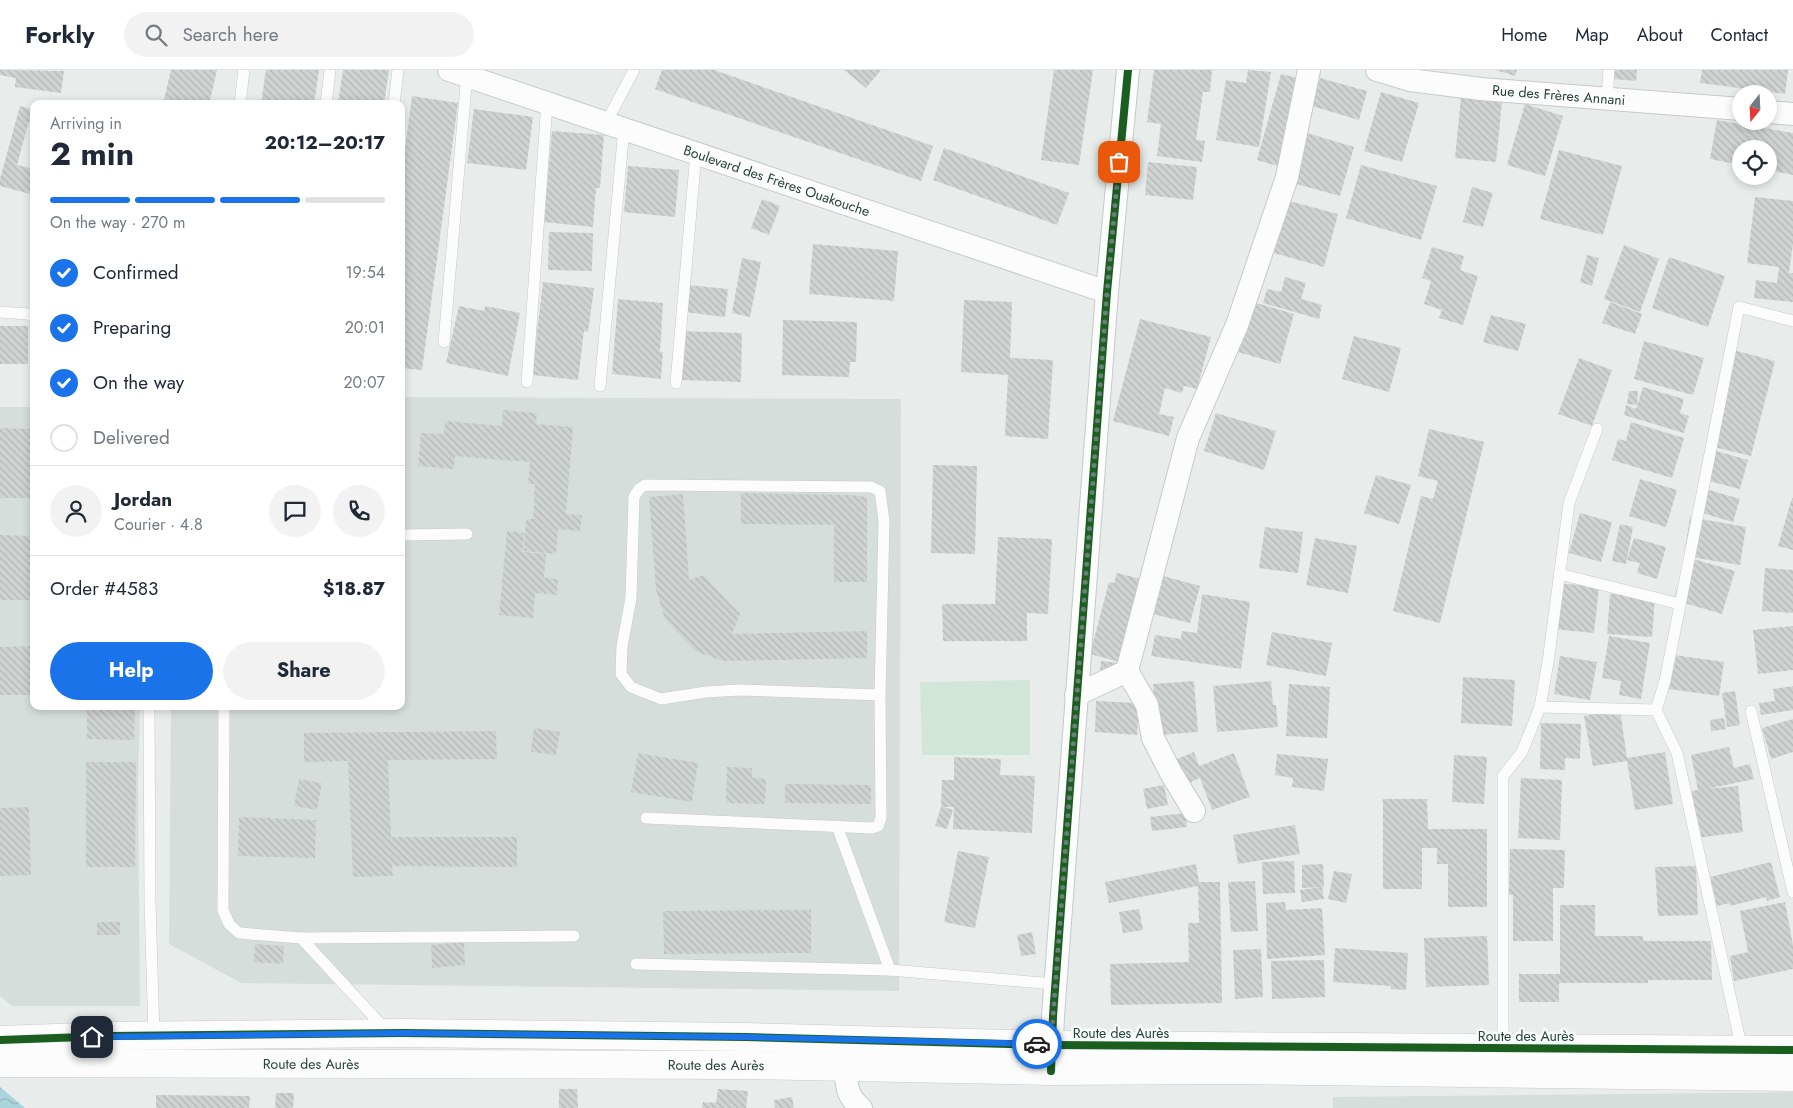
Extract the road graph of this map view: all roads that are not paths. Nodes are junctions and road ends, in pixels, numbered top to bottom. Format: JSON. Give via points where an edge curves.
{"nodes":[{"id":1,"x":244,"y":70,"type":"edge"},
{"id":2,"x":330,"y":70,"type":"edge"},
{"id":3,"x":398,"y":70,"type":"edge"},
{"id":4,"x":634,"y":70,"type":"edge"},
{"id":5,"x":1128,"y":70,"type":"edge"},
{"id":6,"x":1309,"y":70,"type":"edge"},
{"id":7,"x":1377,"y":70,"type":"edge"},
{"id":8,"x":1609,"y":70,"type":"edge"},
{"id":9,"x":461,"y":72,"type":"edge"},
{"id":10,"x":1607,"y":98,"type":"junction"},
{"id":11,"x":240,"y":100,"type":"edge"},
{"id":12,"x":326,"y":100,"type":"edge"},
{"id":13,"x":394,"y":100,"type":"edge"},
{"id":14,"x":547,"y":103,"type":"junction"},
{"id":15,"x":1732,"y":108,"type":"edge"},
{"id":16,"x":1778,"y":113,"type":"edge"},
{"id":17,"x":1793,"y":114,"type":"edge"},
{"id":18,"x":615,"y":126,"type":"junction"},
{"id":19,"x":696,"y":153,"type":"junction"},
{"id":20,"x":1107,"y":292,"type":"junction"},
{"id":21,"x":0,"y":312,"type":"edge"},
{"id":22,"x":30,"y":315,"type":"edge"},
{"id":23,"x":1793,"y":321,"type":"edge"},
{"id":24,"x":444,"y":342,"type":"dead end"},
{"id":25,"x":527,"y":382,"type":"dead end"},
{"id":26,"x":676,"y":383,"type":"dead end"},
{"id":27,"x":600,"y":386,"type":"dead end"},
{"id":28,"x":1597,"y":429,"type":"dead end"},
{"id":29,"x":467,"y":534,"type":"dead end"},
{"id":30,"x":405,"y":535,"type":"edge"},
{"id":31,"x":1559,"y":574,"type":"junction"},
{"id":32,"x":1680,"y":604,"type":"junction"},
{"id":33,"x":1127,"y":671,"type":"junction"},
{"id":34,"x":880,"y":695,"type":"junction"},
{"id":35,"x":1076,"y":695,"type":"junction"},
{"id":36,"x":1540,"y":707,"type":"junction"},
{"id":37,"x":149,"y":710,"type":"edge"},
{"id":38,"x":224,"y":710,"type":"edge"},
{"id":39,"x":1656,"y":710,"type":"junction"},
{"id":40,"x":1751,"y":711,"type":"dead end"},
{"id":41,"x":1194,"y":811,"type":"dead end"},
{"id":42,"x":646,"y":818,"type":"dead end"},
{"id":43,"x":837,"y":826,"type":"junction"},
{"id":44,"x":1793,"y":892,"type":"edge"},
{"id":45,"x":574,"y":936,"type":"dead end"},
{"id":46,"x":301,"y":938,"type":"junction"},
{"id":47,"x":636,"y":964,"type":"dead end"},
{"id":48,"x":890,"y":970,"type":"junction"},
{"id":49,"x":1055,"y":984,"type":"junction"},
{"id":50,"x":389,"y":1033,"type":"junction"},
{"id":51,"x":154,"y":1035,"type":"junction"},
{"id":52,"x":1503,"y":1048,"type":"junction"},
{"id":53,"x":1742,"y":1050,"type":"junction"},
{"id":54,"x":1793,"y":1050,"type":"edge"},
{"id":55,"x":7,"y":1052,"type":"edge"},
{"id":56,"x":1051,"y":1058,"type":"junction"},
{"id":57,"x":845,"y":1067,"type":"junction"},
{"id":58,"x":1793,"y":1077,"type":"edge"},
{"id":59,"x":861,"y":1108,"type":"edge"}],
"edges":[{"from":1,"to":11,"type":"lane"},
{"from":2,"to":12,"type":"lane"},
{"from":3,"to":13,"type":"lane"},
{"from":4,"to":18,"type":"lane"},
{"from":5,"to":20,"type":"street"},
{"from":6,"to":33,"type":"street","via":[[1287,177],[1237,325],[1188,438]]},
{"from":7,"to":10,"type":"street","name":"Rue des Frères Annani","via":[[1410,80],[1481,89]]},
{"from":8,"to":10,"type":"lane"},
{"from":9,"to":14,"type":"street","name":"Boulevard des Frères Ouakouche"},
{"from":9,"to":24,"type":"lane"},
{"from":10,"to":15,"type":"street","name":"Rue des Frères Annani"},
{"from":14,"to":18,"type":"street","name":"Boulevard des Frères Ouakouche"},
{"from":14,"to":25,"type":"lane"},
{"from":16,"to":17,"type":"street"},
{"from":18,"to":19,"type":"street","name":"Boulevard des Frères Ouakouche"},
{"from":18,"to":27,"type":"lane"},
{"from":19,"to":20,"type":"street","name":"Boulevard des Frères Ouakouche"},
{"from":19,"to":26,"type":"lane"},
{"from":20,"to":35,"type":"street"},
{"from":21,"to":22,"type":"lane"},
{"from":23,"to":32,"type":"lane","via":[[1739,307]]},
{"from":28,"to":31,"type":"lane","via":[[1569,503]]},
{"from":29,"to":30,"type":"lane"},
{"from":31,"to":32,"type":"lane"},
{"from":31,"to":36,"type":"lane"},
{"from":32,"to":39,"type":"lane","via":[[1665,682]]},
{"from":33,"to":35,"type":"street"},
{"from":33,"to":41,"type":"street","via":[[1147,705],[1152,738]]},
{"from":34,"to":34,"type":"lane","via":[[884,521],[880,491],[862,486],[645,485],[639,489],[634,497],[631,598],[621,655],[621,674],[631,687],[661,699],[740,690]]},
{"from":34,"to":43,"type":"lane","via":[[881,818],[878,826],[872,828]]},
{"from":35,"to":49,"type":"street"},
{"from":36,"to":39,"type":"lane"},
{"from":36,"to":52,"type":"lane","via":[[1522,752],[1503,776]]},
{"from":37,"to":51,"type":"lane"},
{"from":38,"to":46,"type":"lane","via":[[223,910],[229,924],[239,933]]},
{"from":39,"to":53,"type":"lane","via":[[1677,753]]},
{"from":40,"to":44,"type":"lane"},
{"from":42,"to":43,"type":"lane"},
{"from":43,"to":48,"type":"lane"},
{"from":45,"to":46,"type":"lane"},
{"from":46,"to":50,"type":"lane"},
{"from":47,"to":48,"type":"lane"},
{"from":48,"to":49,"type":"lane"},
{"from":49,"to":56,"type":"street"},
{"from":50,"to":51,"type":"street","name":"Route des Aurès"},
{"from":50,"to":56,"type":"street","name":"Route des Aurès","via":[[746,1037]]},
{"from":51,"to":55,"type":"street","name":"Route des Aurès"},
{"from":52,"to":53,"type":"street","name":"Route des Aurès"},
{"from":52,"to":56,"type":"street","name":"Route des Aurès"},
{"from":53,"to":54,"type":"street","name":"Route des Aurès"},
{"from":55,"to":57,"type":"street","name":"Route des Aurès"},
{"from":56,"to":57,"type":"street","name":"Route des Aurès"},
{"from":56,"to":58,"type":"street","name":"Route des Aurès","via":[[1228,1070]]},
{"from":57,"to":59,"type":"street","via":[[847,1090],[852,1101]]}]}
